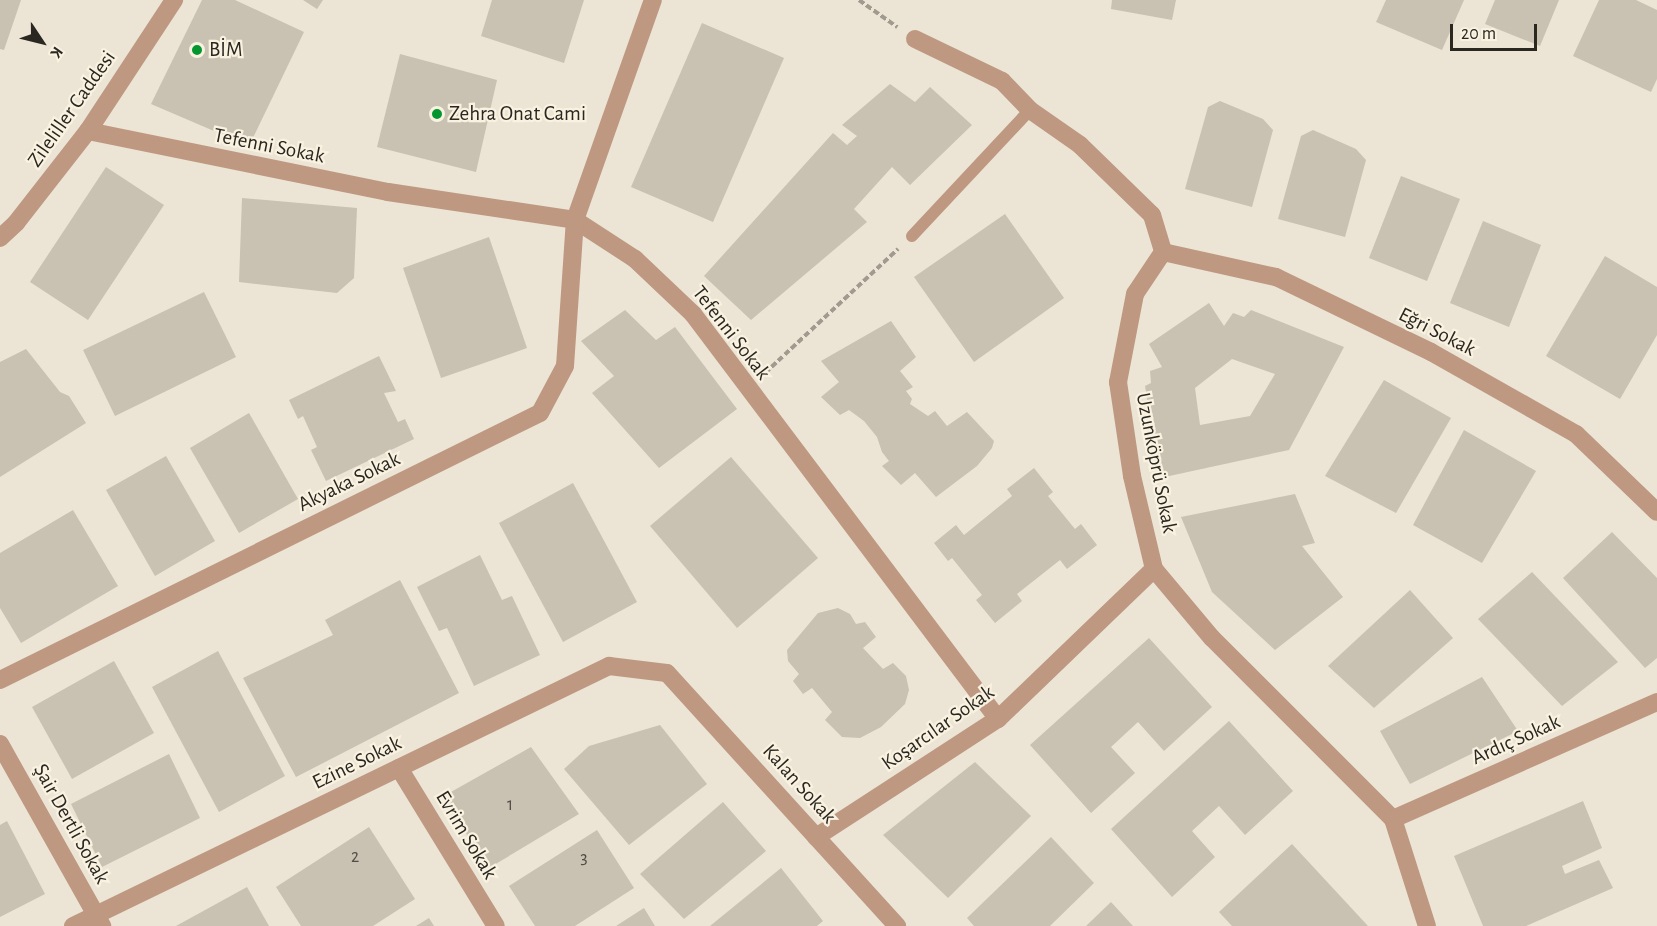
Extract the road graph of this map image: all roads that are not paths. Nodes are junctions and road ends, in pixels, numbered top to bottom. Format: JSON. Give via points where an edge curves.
{"nodes":[{"id":1,"x":174,"y":0,"type":"edge"},
{"id":2,"x":653,"y":0,"type":"edge"},
{"id":3,"x":915,"y":39,"type":"road end"},
{"id":4,"x":1030,"y":110,"type":"junction"},
{"id":5,"x":88,"y":131,"type":"junction"},
{"id":6,"x":574,"y":220,"type":"junction"},
{"id":7,"x":912,"y":236,"type":"road end"},
{"id":8,"x":0,"y":238,"type":"edge"},
{"id":9,"x":1163,"y":252,"type":"junction"},
{"id":10,"x":1657,"y":512,"type":"edge"},
{"id":11,"x":1154,"y":569,"type":"junction"},
{"id":12,"x":667,"y":673,"type":"joint"},
{"id":13,"x":0,"y":680,"type":"edge"},
{"id":14,"x":1657,"y":702,"type":"edge"},
{"id":15,"x":998,"y":719,"type":"junction"},
{"id":16,"x":0,"y":744,"type":"edge"},
{"id":17,"x":399,"y":768,"type":"junction"},
{"id":18,"x":1394,"y":819,"type":"junction"},
{"id":19,"x":816,"y":837,"type":"junction"},
{"id":20,"x":98,"y":920,"type":"edge"},
{"id":21,"x":73,"y":926,"type":"edge"},
{"id":22,"x":496,"y":926,"type":"edge"},
{"id":23,"x":897,"y":926,"type":"edge"},
{"id":24,"x":1427,"y":926,"type":"edge"}],
"edges":[{"from":1,"to":5,"type":"street","name":"Zileliller Caddesi"},
{"from":2,"to":6,"type":"street","name":"Akyaka Sokak"},
{"from":3,"to":4,"type":"street","via":[[1002,81]]},
{"from":4,"to":7,"type":"lane"},
{"from":4,"to":9,"type":"street","via":[[1080,145],[1152,214]]},
{"from":5,"to":6,"type":"street","name":"Tefenni Sokak","via":[[388,192]]},
{"from":5,"to":8,"type":"street","name":"Zileliller Caddesi"},
{"from":6,"to":13,"type":"street","name":"Akyaka Sokak","via":[[565,366],[540,413]]},
{"from":6,"to":15,"type":"street","name":"Tefenni Sokak","via":[[635,259],[693,314]]},
{"from":9,"to":10,"type":"street","name":"Eğri Sokak","via":[[1276,278],[1431,352],[1576,434]]},
{"from":9,"to":11,"type":"street","name":"Uzunköprü Sokak","via":[[1135,294],[1118,382],[1132,476]]},
{"from":11,"to":15,"type":"street","name":"Koşarcılar Sokak"},
{"from":11,"to":18,"type":"street","name":"Uzunköprü Sokak","via":[[1212,638]]},
{"from":12,"to":17,"type":"street","name":"Ezine Sokak","via":[[609,666]]},
{"from":12,"to":19,"type":"street","name":"Kalan Sokak"},
{"from":14,"to":18,"type":"street","name":"Ardıç Sokak"},
{"from":15,"to":19,"type":"street","name":"Koşarcılar Sokak"},
{"from":16,"to":20,"type":"street","name":"Şair Dertli Sokak"},
{"from":17,"to":20,"type":"street","name":"Ezine Sokak"},
{"from":17,"to":22,"type":"street","name":"Evrim Sokak"},
{"from":18,"to":24,"type":"street","name":"Uzunköprü Sokak"},
{"from":19,"to":23,"type":"street","name":"Kalan Sokak"},
{"from":20,"to":21,"type":"street","name":"Ezine Sokak"}]}
